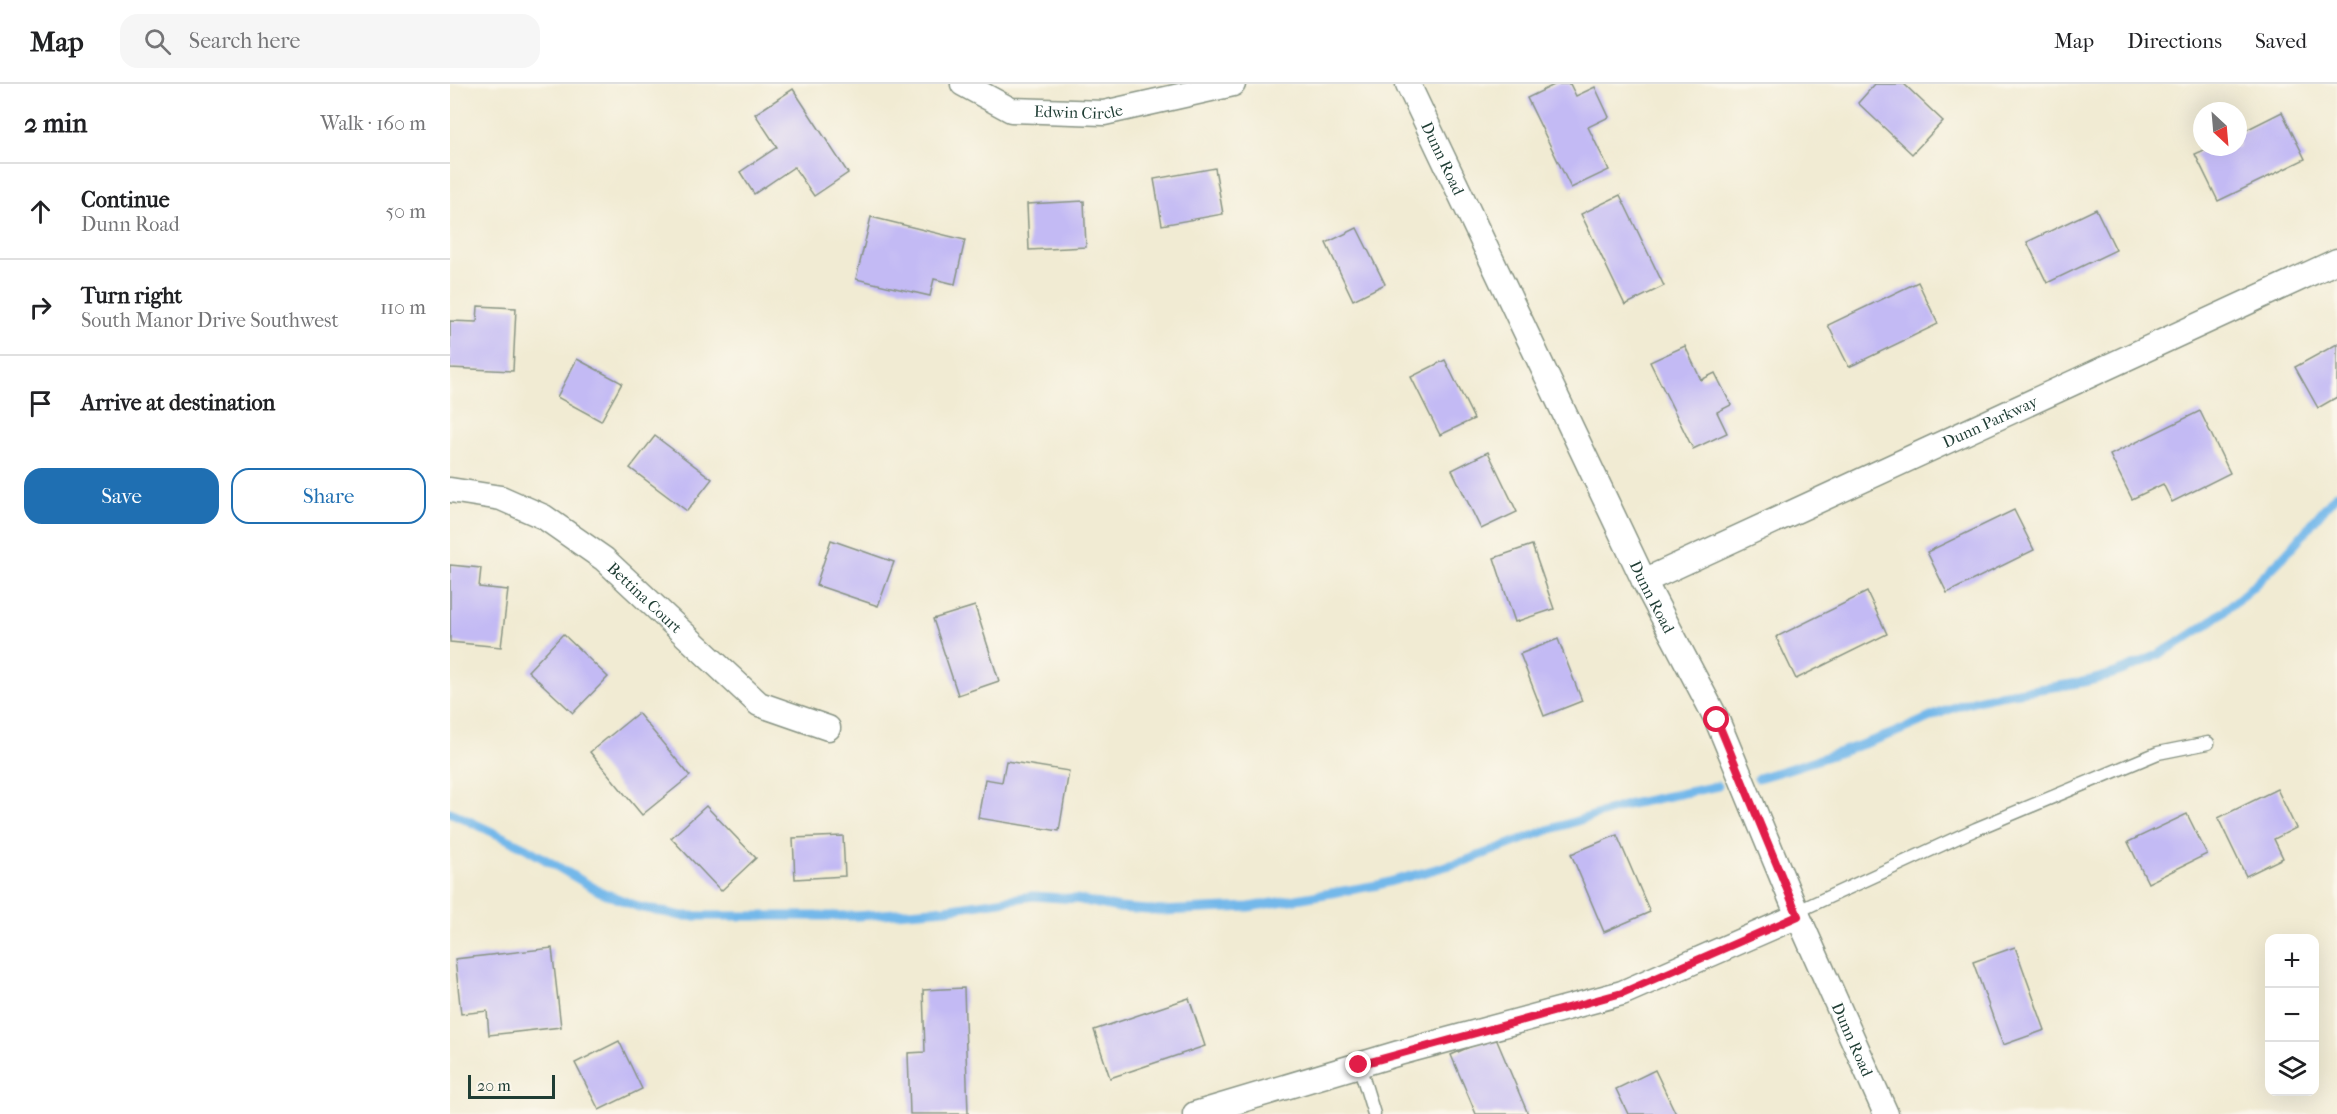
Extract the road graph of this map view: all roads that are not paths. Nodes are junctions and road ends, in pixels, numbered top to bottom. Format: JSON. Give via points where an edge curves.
{"nodes":[{"id":1,"x":963,"y":84,"type":"edge"},
{"id":2,"x":1233,"y":84,"type":"edge"},
{"id":3,"x":1408,"y":84,"type":"edge"},
{"id":4,"x":2337,"y":261,"type":"edge"},
{"id":5,"x":450,"y":490,"type":"edge"},
{"id":6,"x":1644,"y":581,"type":"junction"},
{"id":7,"x":828,"y":728,"type":"dead end"},
{"id":8,"x":2208,"y":743,"type":"dead end"},
{"id":9,"x":1797,"y":914,"type":"junction"},
{"id":10,"x":1359,"y":1065,"type":"junction"},
{"id":11,"x":1195,"y":1114,"type":"edge"},
{"id":12,"x":1374,"y":1114,"type":"edge"},
{"id":13,"x":1886,"y":1114,"type":"edge"}],
"edges":[{"from":1,"to":2,"type":"street","name":"Edwin Circle","via":[[1011,110],[1104,113]]},
{"from":3,"to":6,"type":"street","name":"Dunn Road"},
{"from":4,"to":6,"type":"street","name":"Dunn Parkway"},
{"from":5,"to":7,"type":"street","name":"Bettina Court","via":[[501,498],[544,516],[604,559],[759,704]]},
{"from":6,"to":9,"type":"street","name":"Dunn Road","via":[[1717,720]]},
{"from":8,"to":9,"type":"lane","via":[[2158,753],[1976,829]]},
{"from":9,"to":10,"type":"street","via":[[1622,993]]},
{"from":9,"to":13,"type":"street","name":"Dunn Road"},
{"from":10,"to":11,"type":"street"},
{"from":10,"to":12,"type":"lane"}]}
